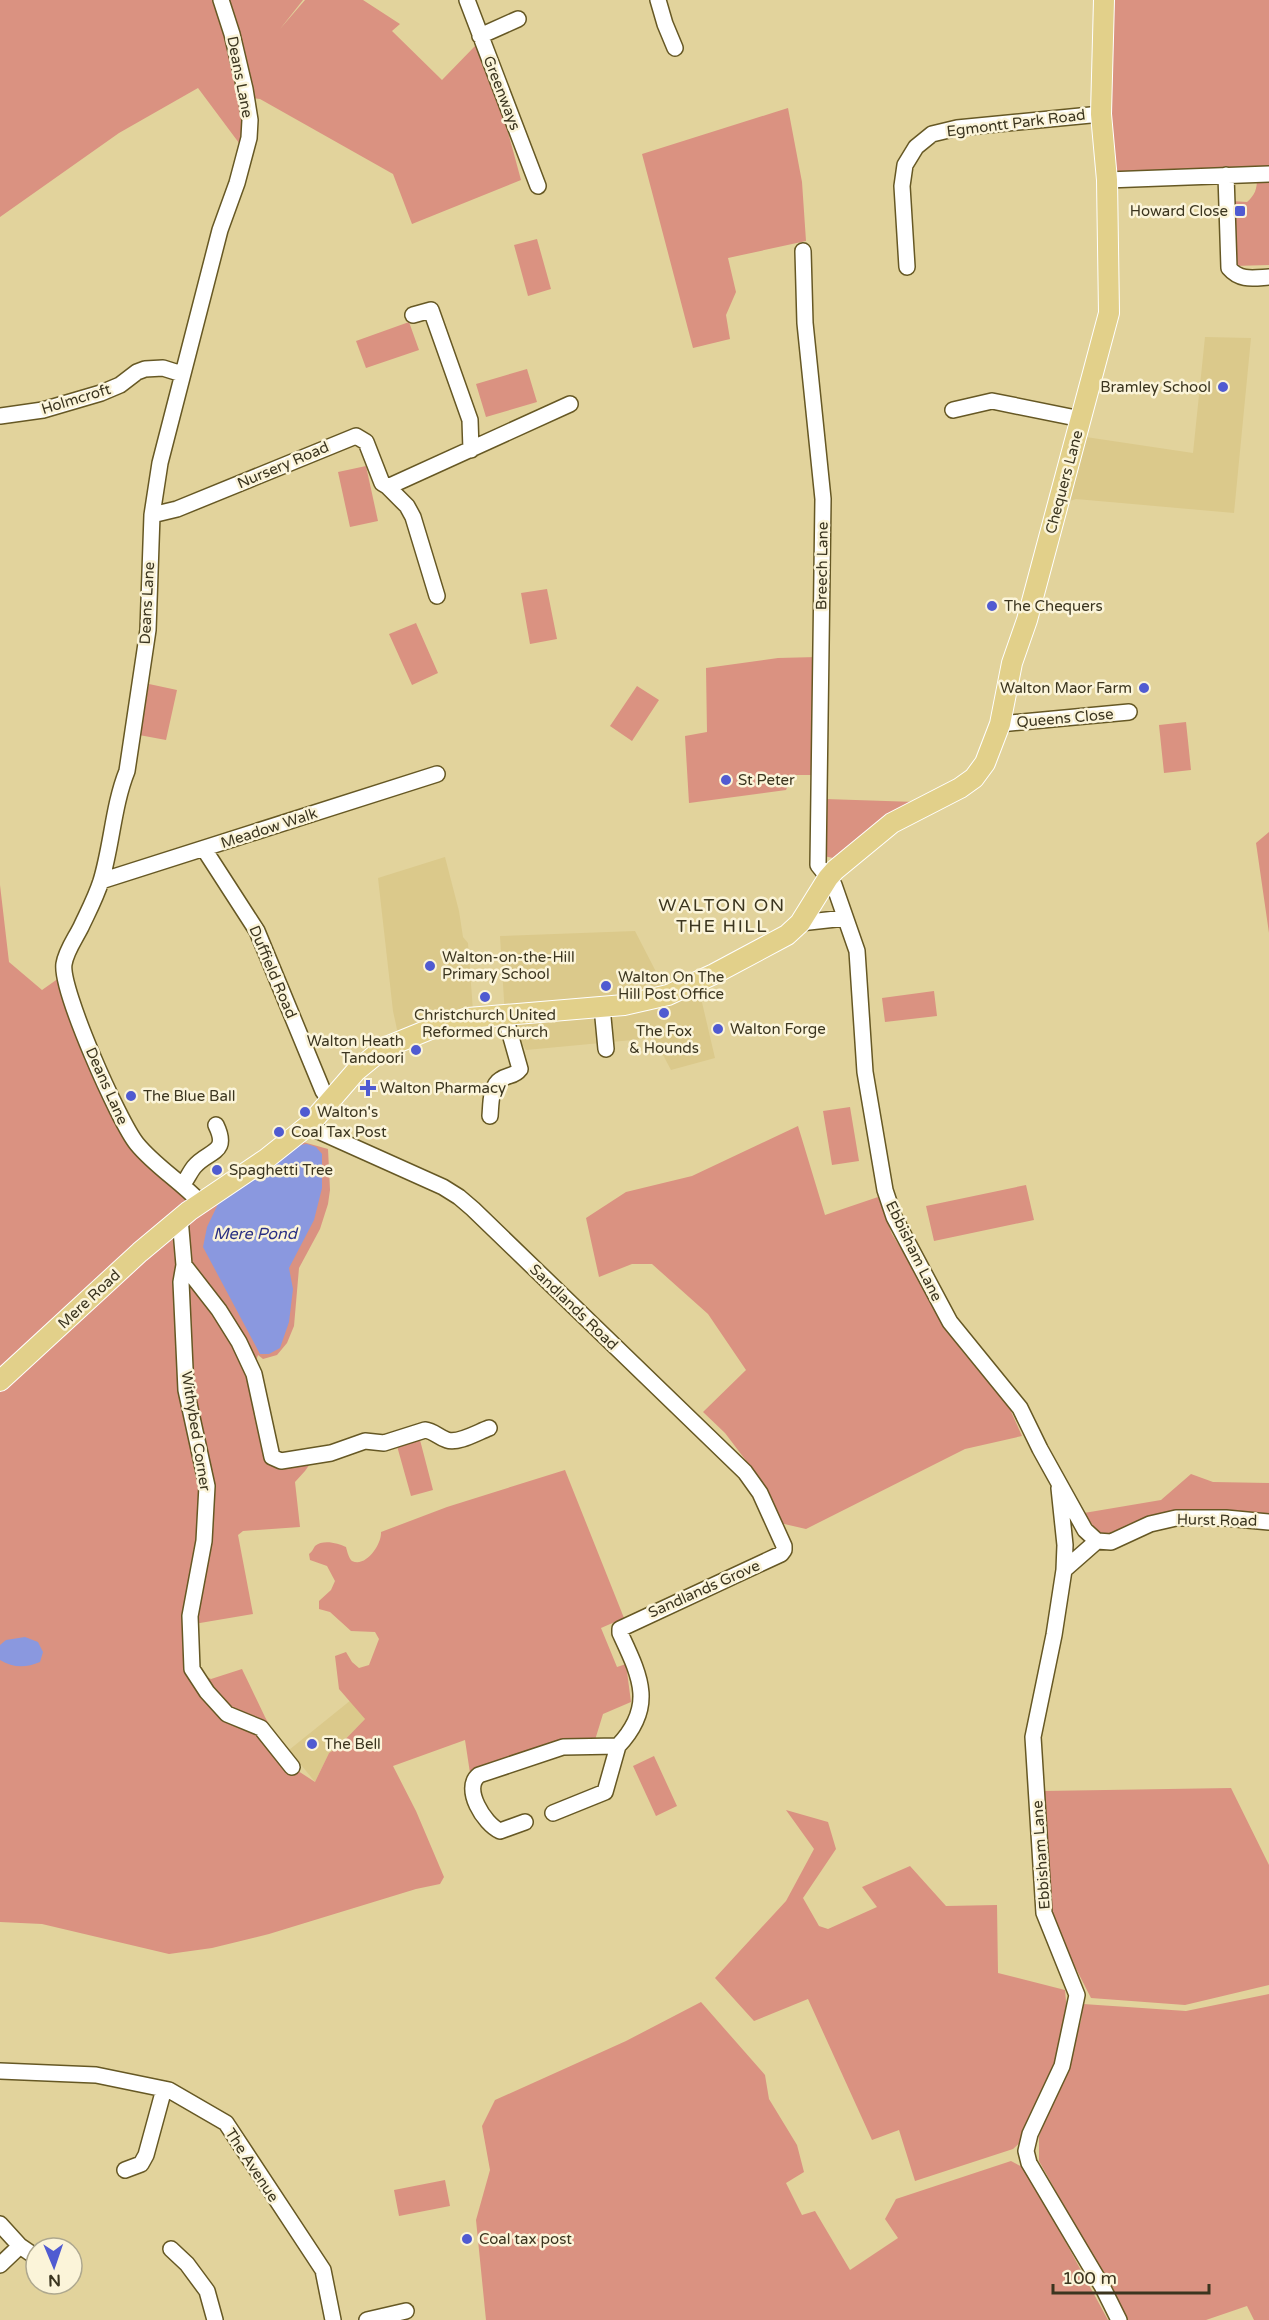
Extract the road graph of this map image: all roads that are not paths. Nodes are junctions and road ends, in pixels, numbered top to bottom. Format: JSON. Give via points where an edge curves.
{"nodes":[{"id":1,"x":221,"y":0,"type":"edge"},
{"id":2,"x":467,"y":0,"type":"edge"},
{"id":3,"x":658,"y":0,"type":"edge"},
{"id":4,"x":1104,"y":0,"type":"edge"},
{"id":5,"x":518,"y":19,"type":"dead end"},
{"id":6,"x":480,"y":36,"type":"junction"},
{"id":7,"x":675,"y":48,"type":"dead end"},
{"id":8,"x":1101,"y":114,"type":"junction"},
{"id":9,"x":1269,"y":174,"type":"edge"},
{"id":10,"x":1226,"y":175,"type":"junction"},
{"id":11,"x":1107,"y":180,"type":"junction"},
{"id":12,"x":538,"y":186,"type":"dead end"},
{"id":13,"x":804,"y":251,"type":"dead end"},
{"id":14,"x":907,"y":267,"type":"dead end"},
{"id":15,"x":1269,"y":277,"type":"edge"},
{"id":16,"x":413,"y":315,"type":"dead end"},
{"id":17,"x":182,"y":374,"type":"junction"},
{"id":18,"x":570,"y":404,"type":"dead end"},
{"id":19,"x":953,"y":410,"type":"dead end"},
{"id":20,"x":0,"y":416,"type":"edge"},
{"id":21,"x":1081,"y":419,"type":"junction"},
{"id":22,"x":471,"y":450,"type":"junction"},
{"id":23,"x":387,"y":486,"type":"junction"},
{"id":24,"x":153,"y":515,"type":"junction"},
{"id":25,"x":437,"y":596,"type":"dead end"},
{"id":26,"x":1129,"y":712,"type":"dead end"},
{"id":27,"x":1000,"y":724,"type":"junction"},
{"id":28,"x":437,"y":774,"type":"dead end"},
{"id":29,"x":204,"y":849,"type":"junction"},
{"id":30,"x":828,"y":878,"type":"junction"},
{"id":31,"x":101,"y":880,"type":"junction"},
{"id":32,"x":844,"y":918,"type":"junction"},
{"id":33,"x":800,"y":923,"type":"junction"},
{"id":34,"x":602,"y":1007,"type":"junction"},
{"id":35,"x":505,"y":1016,"type":"junction"},
{"id":36,"x":606,"y":1049,"type":"dead end"},
{"id":37,"x":330,"y":1101,"type":"junction"},
{"id":38,"x":490,"y":1116,"type":"dead end"},
{"id":39,"x":310,"y":1124,"type":"junction"},
{"id":40,"x":216,"y":1125,"type":"dead end"},
{"id":41,"x":183,"y":1184,"type":"junction"},
{"id":42,"x":200,"y":1202,"type":"junction"},
{"id":43,"x":180,"y":1218,"type":"junction"},
{"id":44,"x":184,"y":1265,"type":"junction"},
{"id":45,"x":0,"y":1381,"type":"edge"},
{"id":46,"x":489,"y":1428,"type":"dead end"},
{"id":47,"x":1058,"y":1479,"type":"junction"},
{"id":48,"x":1269,"y":1522,"type":"edge"},
{"id":49,"x":1091,"y":1536,"type":"junction"},
{"id":50,"x":1065,"y":1545,"type":"junction"},
{"id":51,"x":784,"y":1550,"type":"joint"},
{"id":52,"x":1064,"y":1570,"type":"junction"},
{"id":53,"x":618,"y":1746,"type":"junction"},
{"id":54,"x":292,"y":1767,"type":"dead end"},
{"id":55,"x":553,"y":1813,"type":"dead end"},
{"id":56,"x":525,"y":1822,"type":"dead end"},
{"id":57,"x":0,"y":2071,"type":"edge"},
{"id":58,"x":164,"y":2089,"type":"junction"},
{"id":59,"x":125,"y":2170,"type":"dead end"},
{"id":60,"x":0,"y":2224,"type":"edge"},
{"id":61,"x":20,"y":2246,"type":"junction"},
{"id":62,"x":24,"y":2249,"type":"edge"},
{"id":63,"x":171,"y":2249,"type":"dead end"},
{"id":64,"x":0,"y":2265,"type":"edge"},
{"id":65,"x":406,"y":2310,"type":"dead end"},
{"id":66,"x":215,"y":2320,"type":"edge"},
{"id":67,"x":333,"y":2320,"type":"edge"},
{"id":68,"x":368,"y":2320,"type":"edge"},
{"id":69,"x":1119,"y":2320,"type":"edge"}],
"edges":[{"from":1,"to":17,"type":"street","name":"Deans Lane","via":[[245,89],[249,138]]},
{"from":2,"to":6,"type":"street","name":"Greenways"},
{"from":3,"to":7,"type":"street"},
{"from":4,"to":8,"type":"main road","name":"Chequers Lane"},
{"from":5,"to":6,"type":"street"},
{"from":6,"to":12,"type":"street","name":"Greenways"},
{"from":8,"to":11,"type":"main road","name":"Chequers Lane"},
{"from":8,"to":14,"type":"street","name":"Egmontt Park Road","via":[[957,128],[932,134],[916,147],[905,165],[902,186]]},
{"from":9,"to":10,"type":"street"},
{"from":10,"to":11,"type":"street"},
{"from":10,"to":15,"type":"street","via":[[1229,268],[1243,278]]},
{"from":11,"to":21,"type":"main road","name":"Chequers Lane","via":[[1108,313]]},
{"from":13,"to":30,"type":"street","name":"Breech Lane","via":[[805,323],[823,489],[818,865]]},
{"from":16,"to":22,"type":"street","via":[[431,310],[470,420]]},
{"from":17,"to":20,"type":"street","name":"Holmcroft","via":[[163,368],[145,369],[101,393],[43,410]]},
{"from":17,"to":24,"type":"street","name":"Deans Lane","via":[[160,462]]},
{"from":18,"to":22,"type":"street"},
{"from":19,"to":21,"type":"street","via":[[992,400]]},
{"from":21,"to":27,"type":"main road","name":"Chequers Lane","via":[[1012,663]]},
{"from":22,"to":23,"type":"street"},
{"from":23,"to":24,"type":"street","name":"Nursery Road","via":[[382,483],[366,442],[356,436],[177,509]]},
{"from":23,"to":25,"type":"street","name":"Nursery Road","via":[[413,518]]},
{"from":24,"to":31,"type":"street","name":"Deans Lane","via":[[148,630],[135,728]]},
{"from":26,"to":27,"type":"street","name":"Queens Close"},
{"from":27,"to":30,"type":"main road","name":"Chequers Lane","via":[[985,763],[974,778],[892,823]]},
{"from":28,"to":29,"type":"street","name":"Meadow Walk"},
{"from":29,"to":31,"type":"street","name":"Meadow Walk"},
{"from":29,"to":37,"type":"street","name":"Duffield Road","via":[[257,931]]},
{"from":30,"to":32,"type":"street","name":"Ebbisham Lane"},
{"from":30,"to":33,"type":"main road","name":"Chequers Lane"},
{"from":31,"to":41,"type":"street","name":"Deans Lane","via":[[68,952],[63,966],[65,979],[125,1126],[156,1164]]},
{"from":32,"to":33,"type":"street"},
{"from":32,"to":47,"type":"street","name":"Ebbisham Lane","via":[[857,951],[866,1072],[885,1190],[894,1217],[950,1322],[1020,1408]]},
{"from":33,"to":34,"type":"main road","name":"Mere Road","via":[[787,935],[668,995]]},
{"from":34,"to":35,"type":"main road","name":"Mere Road"},
{"from":34,"to":36,"type":"street"},
{"from":35,"to":37,"type":"main road","name":"Mere Road","via":[[468,1018],[403,1039],[370,1058]]},
{"from":35,"to":38,"type":"street","via":[[520,1069],[494,1087]]},
{"from":37,"to":39,"type":"main road","name":"Mere Road"},
{"from":39,"to":42,"type":"main road","name":"Mere Road","via":[[266,1159]]},
{"from":39,"to":51,"type":"street","name":"Sandlands Road","via":[[443,1187],[473,1209],[746,1472],[760,1492]]},
{"from":40,"to":41,"type":"street","via":[[219,1146],[192,1168]]},
{"from":41,"to":42,"type":"street","name":"Deans Lane"},
{"from":42,"to":43,"type":"main road","name":"Mere Road"},
{"from":43,"to":44,"type":"street","name":"Withybed Corner"},
{"from":43,"to":45,"type":"main road","name":"Mere Road"},
{"from":44,"to":46,"type":"street","via":[[219,1310],[244,1352],[254,1374],[275,1460],[319,1455],[365,1441],[384,1443],[425,1430],[454,1441]]},
{"from":44,"to":54,"type":"street","name":"Withybed Corner","via":[[181,1282],[186,1390],[207,1486],[204,1541],[190,1616],[192,1669],[227,1714],[261,1728]]},
{"from":47,"to":49,"type":"street","name":"Ebbisham Lane"},
{"from":47,"to":50,"type":"street","name":"Ebbisham Lane"},
{"from":48,"to":49,"type":"street","name":"Hurst Road","via":[[1176,1518],[1150,1524],[1111,1542]]},
{"from":49,"to":50,"type":"street"},
{"from":49,"to":52,"type":"street"},
{"from":50,"to":52,"type":"street","name":"Ebbisham Lane"},
{"from":51,"to":53,"type":"street","name":"Sandlands Grove","via":[[623,1626],[620,1633],[633,1661],[641,1694],[637,1720]]},
{"from":52,"to":69,"type":"street","name":"Ebbisham Lane","via":[[1033,1737],[1044,1913],[1077,1995],[1062,2066],[1026,2151],[1029,2163]]},
{"from":53,"to":55,"type":"street","via":[[605,1792]]},
{"from":53,"to":56,"type":"street","via":[[550,1750],[474,1779],[471,1788],[481,1814],[494,1828],[500,1831]]},
{"from":57,"to":58,"type":"street","name":"The Avenue","via":[[96,2075]]},
{"from":58,"to":59,"type":"street","via":[[147,2155],[141,2164]]},
{"from":58,"to":67,"type":"street","name":"The Avenue","via":[[226,2123],[323,2270]]},
{"from":60,"to":61,"type":"street"},
{"from":61,"to":62,"type":"street"},
{"from":61,"to":64,"type":"street"},
{"from":63,"to":66,"type":"street","via":[[207,2291]]},
{"from":65,"to":68,"type":"street"}]}
